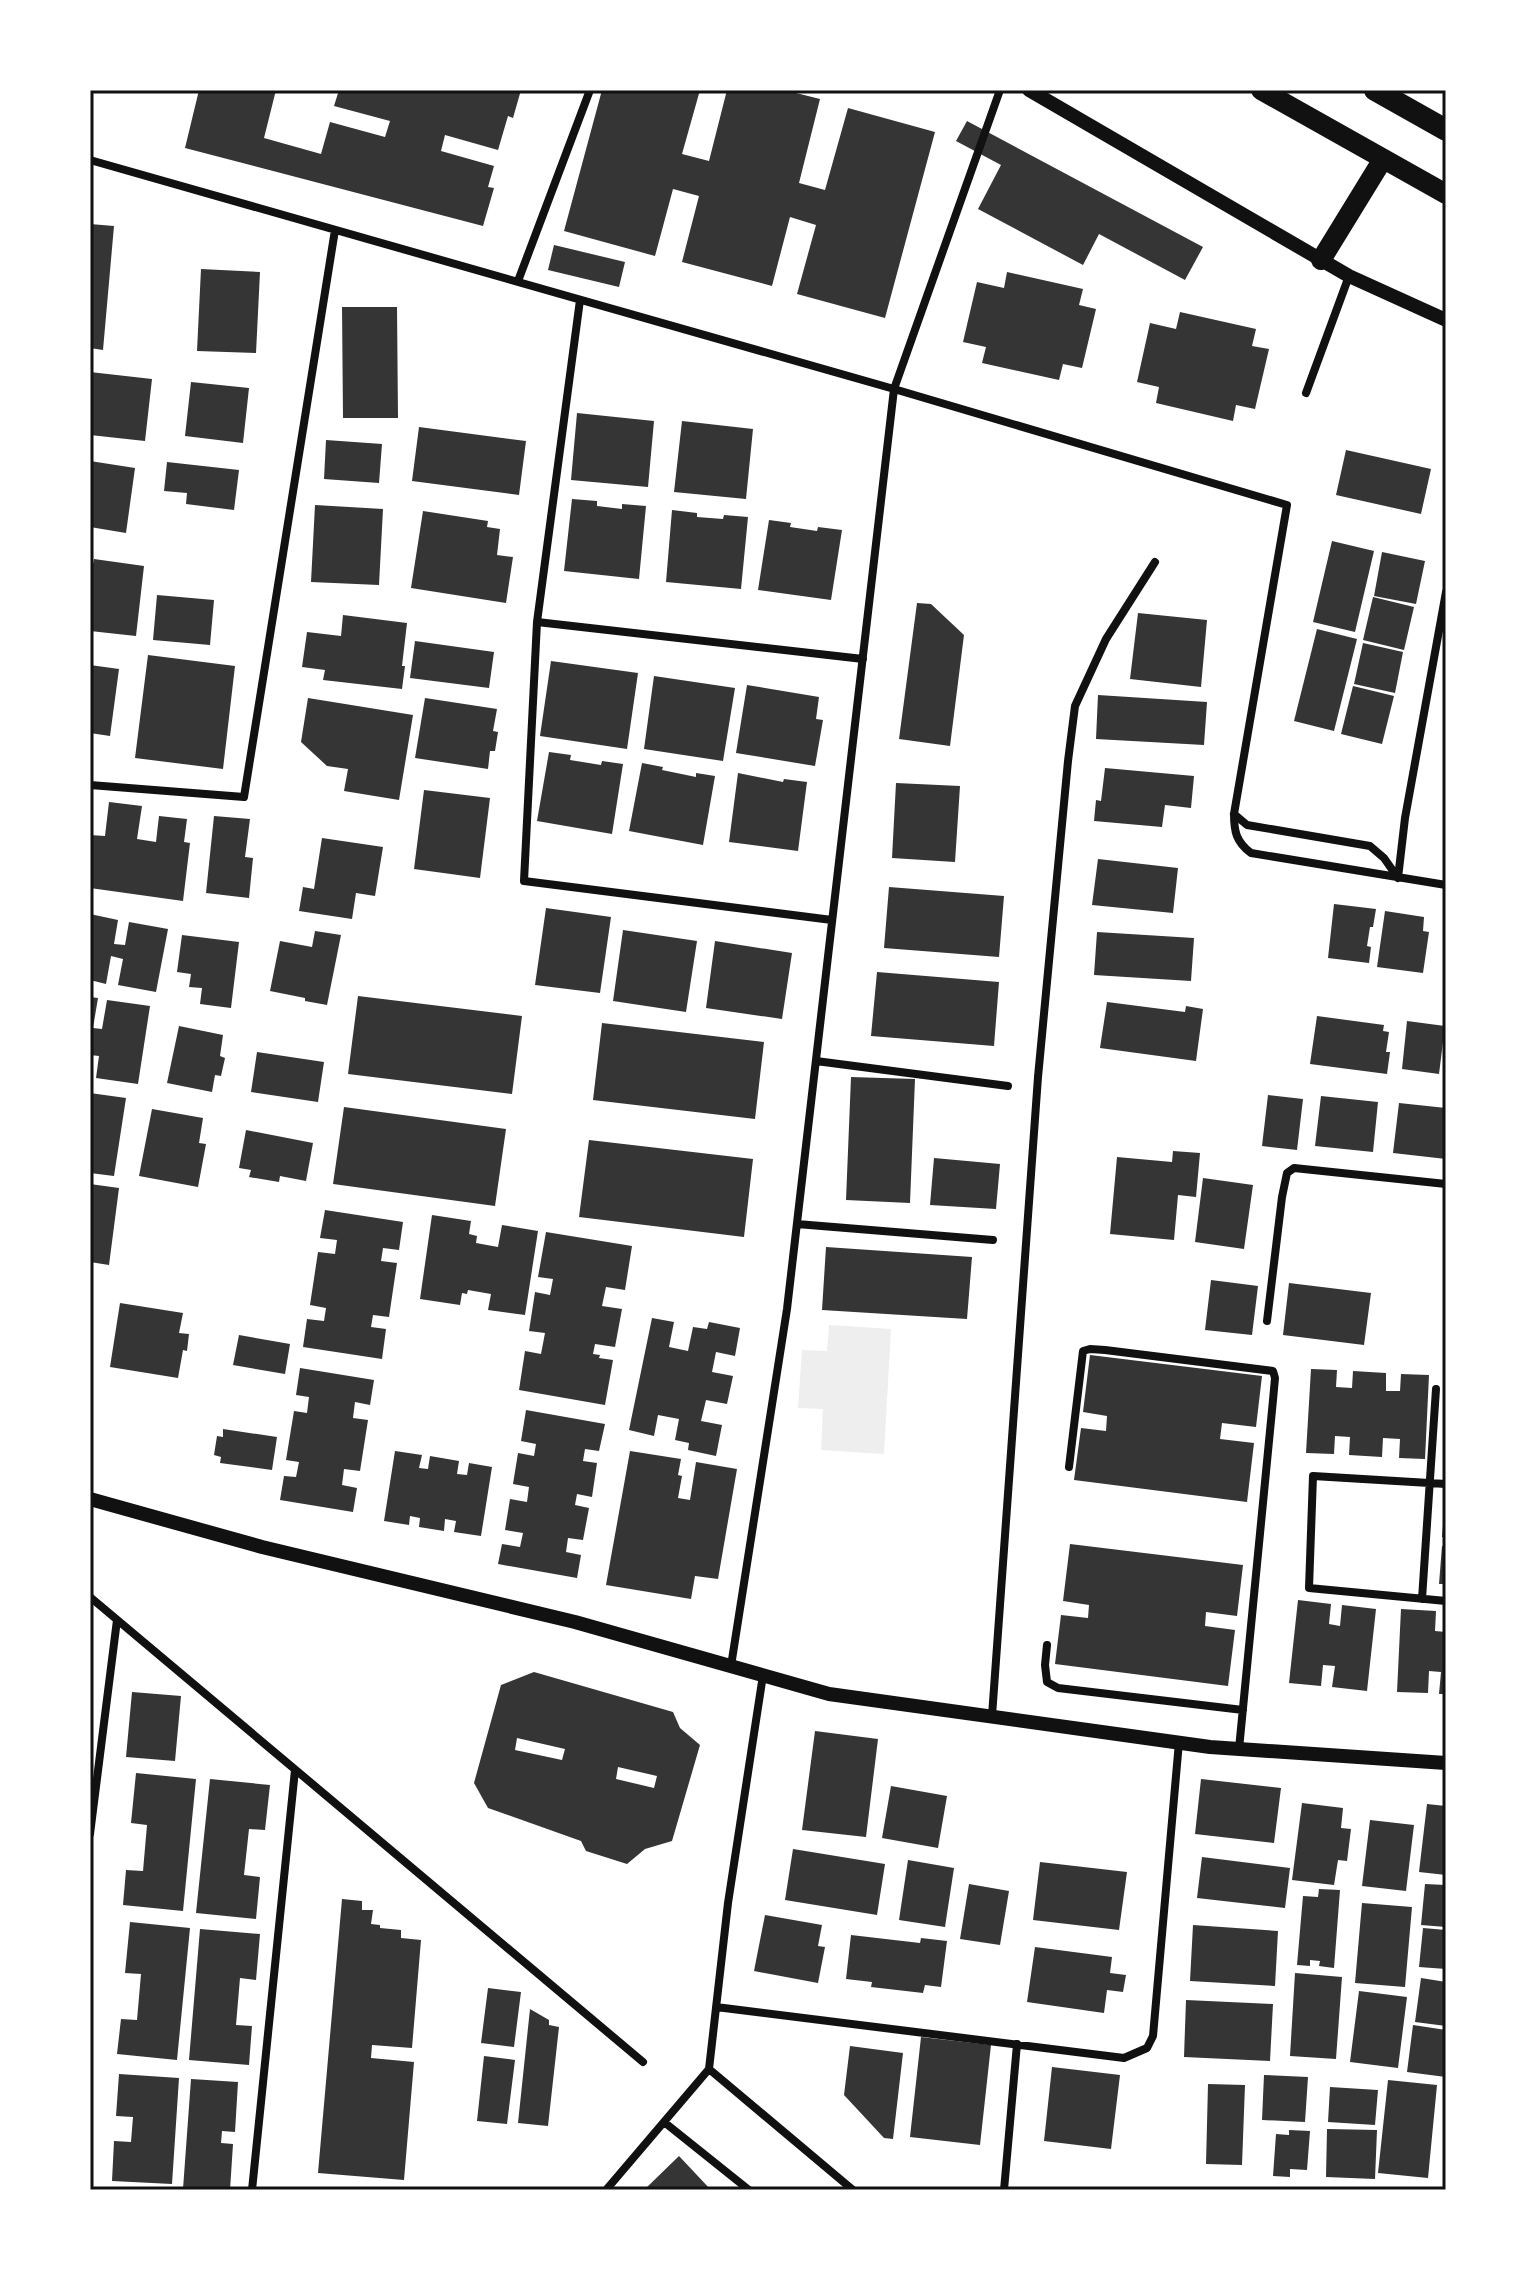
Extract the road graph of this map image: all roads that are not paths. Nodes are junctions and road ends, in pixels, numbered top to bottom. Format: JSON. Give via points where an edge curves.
{"nodes":[{"id":1,"x":590,"y":90,"type":"edge"},
{"id":2,"x":1000,"y":90,"type":"edge"},
{"id":3,"x":1029,"y":90,"type":"edge"},
{"id":4,"x":1261,"y":90,"type":"edge"},
{"id":5,"x":1375,"y":90,"type":"edge"},
{"id":6,"x":1446,"y":130,"type":"edge"},
{"id":7,"x":1383,"y":159,"type":"junction"},
{"id":8,"x":90,"y":160,"type":"edge"},
{"id":9,"x":1446,"y":194,"type":"edge"},
{"id":10,"x":335,"y":230,"type":"junction"},
{"id":11,"x":1321,"y":260,"type":"junction"},
{"id":12,"x":1349,"y":276,"type":"junction"},
{"id":13,"x":518,"y":281,"type":"junction"},
{"id":14,"x":580,"y":300,"type":"junction"},
{"id":15,"x":1446,"y":320,"type":"edge"},
{"id":16,"x":894,"y":389,"type":"junction"},
{"id":17,"x":1306,"y":393,"type":"dead end"},
{"id":18,"x":1155,"y":562,"type":"dead end"},
{"id":19,"x":1446,"y":592,"type":"edge"},
{"id":20,"x":537,"y":622,"type":"junction"},
{"id":21,"x":863,"y":659,"type":"junction"},
{"id":22,"x":90,"y":785,"type":"edge"},
{"id":23,"x":1234,"y":814,"type":"junction"},
{"id":24,"x":1398,"y":878,"type":"junction"},
{"id":25,"x":1446,"y":885,"type":"edge"},
{"id":26,"x":832,"y":920,"type":"junction"},
{"id":27,"x":816,"y":1061,"type":"junction"},
{"id":28,"x":1008,"y":1086,"type":"dead end"},
{"id":29,"x":1446,"y":1184,"type":"edge"},
{"id":30,"x":797,"y":1224,"type":"junction"},
{"id":31,"x":993,"y":1240,"type":"dead end"},
{"id":32,"x":1267,"y":1321,"type":"dead end"},
{"id":33,"x":1436,"y":1389,"type":"dead end"},
{"id":34,"x":1069,"y":1467,"type":"dead end"},
{"id":35,"x":1428,"y":1483,"type":"junction"},
{"id":36,"x":1446,"y":1484,"type":"edge"},
{"id":37,"x":90,"y":1499,"type":"edge"},
{"id":38,"x":90,"y":1597,"type":"edge"},
{"id":39,"x":1422,"y":1599,"type":"junction"},
{"id":40,"x":1446,"y":1601,"type":"edge"},
{"id":41,"x":117,"y":1620,"type":"junction"},
{"id":42,"x":1047,"y":1645,"type":"dead end"},
{"id":43,"x":731,"y":1666,"type":"junction"},
{"id":44,"x":763,"y":1675,"type":"junction"},
{"id":45,"x":1243,"y":1710,"type":"junction"},
{"id":46,"x":992,"y":1716,"type":"junction"},
{"id":47,"x":1179,"y":1742,"type":"junction"},
{"id":48,"x":1239,"y":1749,"type":"junction"},
{"id":49,"x":1446,"y":1763,"type":"edge"},
{"id":50,"x":295,"y":1770,"type":"junction"},
{"id":51,"x":90,"y":1834,"type":"edge"},
{"id":52,"x":716,"y":2007,"type":"junction"},
{"id":53,"x":1017,"y":2044,"type":"junction"},
{"id":54,"x":643,"y":2062,"type":"dead end"},
{"id":55,"x":709,"y":2069,"type":"junction"},
{"id":56,"x":664,"y":2122,"type":"junction"},
{"id":57,"x":252,"y":2190,"type":"edge"},
{"id":58,"x":606,"y":2190,"type":"edge"},
{"id":59,"x":749,"y":2190,"type":"edge"},
{"id":60,"x":853,"y":2190,"type":"edge"},
{"id":61,"x":1004,"y":2190,"type":"edge"}],
"edges":[{"from":1,"to":13,"type":"street"},
{"from":2,"to":16,"type":"street"},
{"from":3,"to":11,"type":"street"},
{"from":4,"to":7,"type":"main road"},
{"from":5,"to":6,"type":"highway"},
{"from":7,"to":9,"type":"main road"},
{"from":7,"to":11,"type":"main road"},
{"from":8,"to":10,"type":"street"},
{"from":10,"to":13,"type":"street"},
{"from":10,"to":22,"type":"street","via":[[244,797]]},
{"from":11,"to":12,"type":"street"},
{"from":12,"to":15,"type":"street"},
{"from":12,"to":17,"type":"street"},
{"from":13,"to":14,"type":"street"},
{"from":14,"to":16,"type":"street"},
{"from":14,"to":20,"type":"street"},
{"from":16,"to":21,"type":"street"},
{"from":16,"to":23,"type":"street","via":[[1287,505]]},
{"from":18,"to":46,"type":"street","via":[[1106,639],[1075,706],[1038,1077]]},
{"from":19,"to":24,"type":"street"},
{"from":20,"to":21,"type":"street"},
{"from":20,"to":26,"type":"street","via":[[524,881]]},
{"from":21,"to":26,"type":"street"},
{"from":23,"to":24,"type":"street","via":[[1247,825],[1370,846]]},
{"from":23,"to":24,"type":"street","via":[[1234,831],[1251,853]]},
{"from":24,"to":25,"type":"street"},
{"from":26,"to":27,"type":"street"},
{"from":27,"to":28,"type":"street"},
{"from":27,"to":30,"type":"street"},
{"from":29,"to":32,"type":"street","via":[[1294,1168],[1287,1173]]},
{"from":30,"to":31,"type":"street"},
{"from":30,"to":43,"type":"street"},
{"from":33,"to":35,"type":"street"},
{"from":34,"to":45,"type":"street","via":[[1083,1351],[1273,1371]]},
{"from":35,"to":36,"type":"street"},
{"from":35,"to":39,"type":"street"},
{"from":35,"to":39,"type":"street","via":[[1313,1476],[1309,1588]]},
{"from":37,"to":43,"type":"street"},
{"from":38,"to":41,"type":"street"},
{"from":39,"to":40,"type":"street"},
{"from":41,"to":50,"type":"street"},
{"from":41,"to":51,"type":"street"},
{"from":42,"to":45,"type":"street","via":[[1047,1682],[1058,1688]]},
{"from":43,"to":44,"type":"street"},
{"from":44,"to":46,"type":"street","via":[[829,1694]]},
{"from":44,"to":52,"type":"street"},
{"from":45,"to":48,"type":"street"},
{"from":46,"to":47,"type":"street"},
{"from":47,"to":48,"type":"street"},
{"from":47,"to":53,"type":"street","via":[[1153,2036],[1147,2048],[1124,2058]]},
{"from":48,"to":49,"type":"street"},
{"from":50,"to":54,"type":"street"},
{"from":50,"to":57,"type":"street"},
{"from":52,"to":53,"type":"street"},
{"from":52,"to":55,"type":"street"},
{"from":53,"to":61,"type":"street"},
{"from":55,"to":56,"type":"street"},
{"from":55,"to":60,"type":"street"},
{"from":56,"to":58,"type":"street"},
{"from":56,"to":59,"type":"street"}]}
